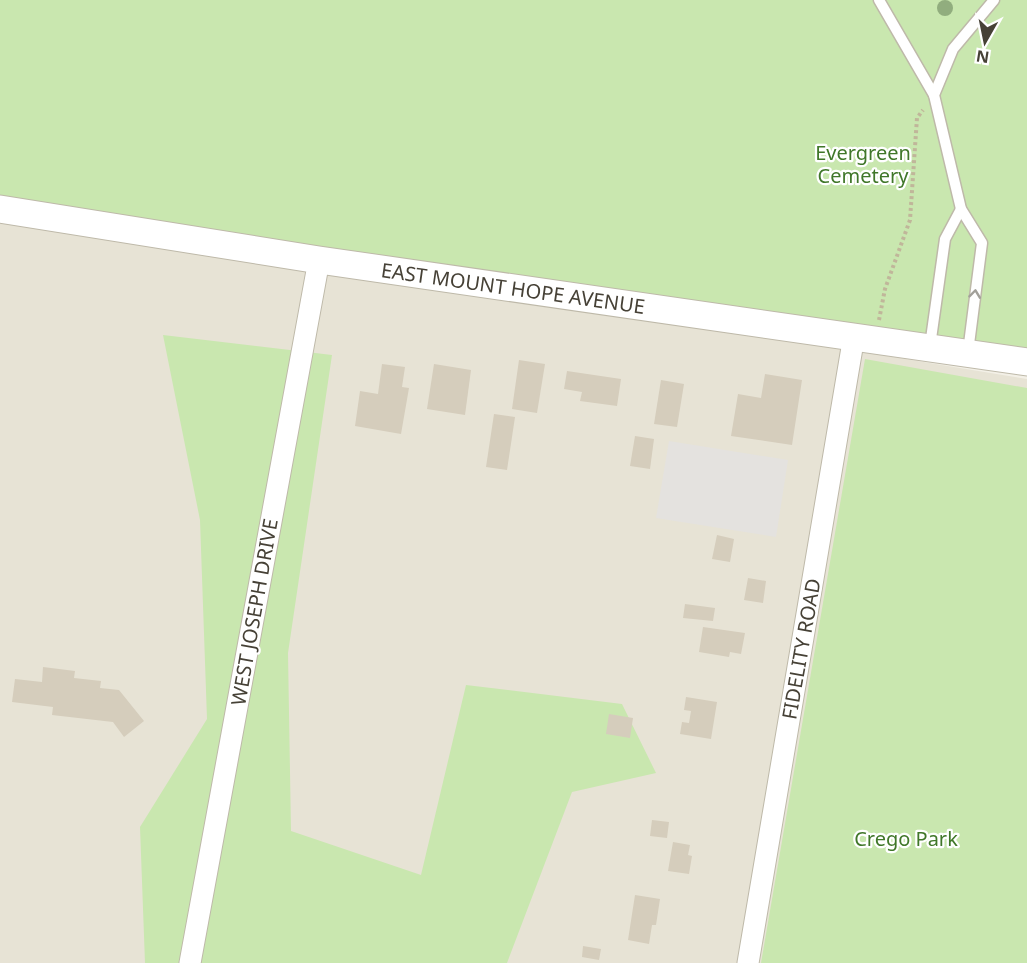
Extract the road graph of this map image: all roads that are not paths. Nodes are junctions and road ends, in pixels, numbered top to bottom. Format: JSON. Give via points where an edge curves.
{"nodes":[{"id":1,"x":879,"y":0,"type":"edge"},
{"id":2,"x":994,"y":0,"type":"edge"},
{"id":3,"x":934,"y":95,"type":"junction"},
{"id":4,"x":961,"y":209,"type":"junction"},
{"id":5,"x":1,"y":214,"type":"edge"},
{"id":6,"x":319,"y":260,"type":"junction"},
{"id":7,"x":854,"y":336,"type":"junction"},
{"id":8,"x":930,"y":346,"type":"junction"},
{"id":9,"x":968,"y":352,"type":"junction"},
{"id":10,"x":1027,"y":362,"type":"edge"},
{"id":11,"x":190,"y":963,"type":"edge"},
{"id":12,"x":748,"y":963,"type":"edge"}],
"edges":[{"from":1,"to":3,"type":"lane"},
{"from":2,"to":3,"type":"lane","via":[[953,50]]},
{"from":3,"to":4,"type":"lane"},
{"from":4,"to":8,"type":"lane","via":[[945,239]]},
{"from":9,"to":4,"type":"lane","one_way":true,"via":[[981,243]]},
{"from":5,"to":6,"type":"street","name":"EAST MOUNT HOPE AVENUE"},
{"from":6,"to":7,"type":"street","name":"EAST MOUNT HOPE AVENUE"},
{"from":6,"to":11,"type":"street","name":"WEST JOSEPH DRIVE"},
{"from":7,"to":8,"type":"street","name":"EAST MOUNT HOPE AVENUE"},
{"from":7,"to":12,"type":"street","name":"FIDELITY ROAD"},
{"from":8,"to":9,"type":"street","name":"EAST MOUNT HOPE AVENUE"},
{"from":9,"to":10,"type":"street","name":"EAST MOUNT HOPE AVENUE"}]}
